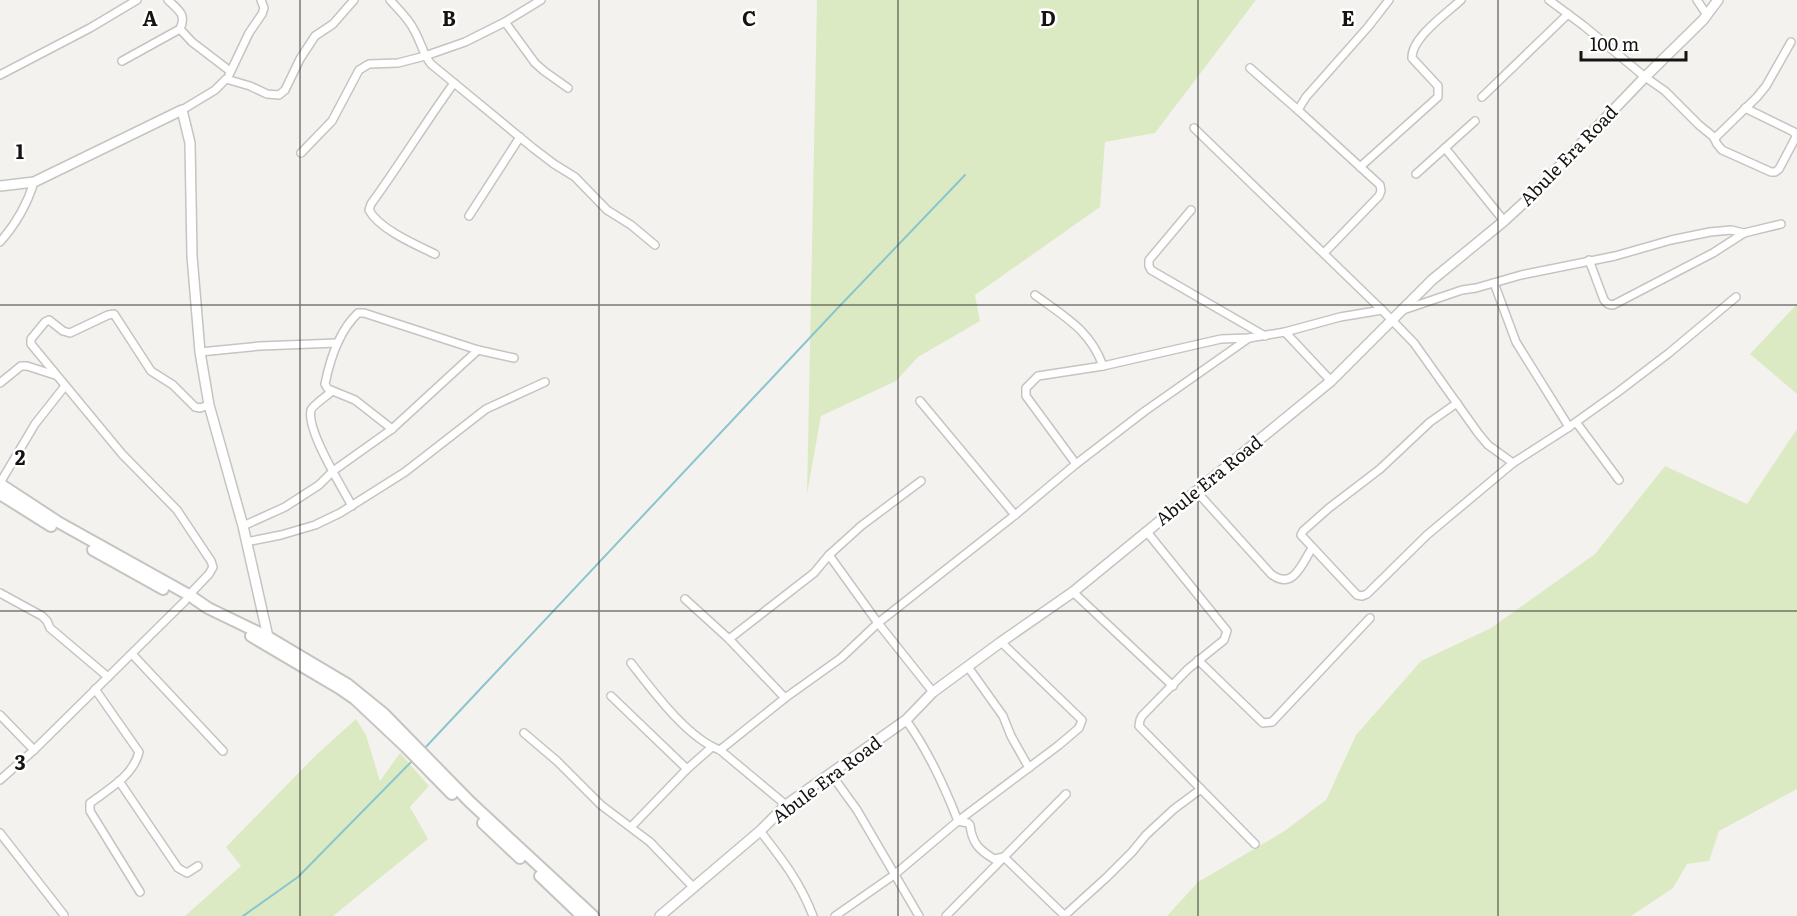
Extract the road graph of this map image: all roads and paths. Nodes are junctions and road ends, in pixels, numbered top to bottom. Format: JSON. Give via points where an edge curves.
{"nodes":[{"id":1,"x":137,"y":0,"type":"edge"},
{"id":2,"x":168,"y":0,"type":"edge"},
{"id":3,"x":261,"y":0,"type":"edge"},
{"id":4,"x":354,"y":0,"type":"edge"},
{"id":5,"x":390,"y":0,"type":"edge"},
{"id":6,"x":542,"y":0,"type":"edge"},
{"id":7,"x":1389,"y":0,"type":"edge"},
{"id":8,"x":1461,"y":0,"type":"edge"},
{"id":9,"x":1549,"y":0,"type":"edge"},
{"id":10,"x":1697,"y":0,"type":"edge"},
{"id":11,"x":1718,"y":0,"type":"edge"},
{"id":12,"x":1568,"y":14,"type":"junction"},
{"id":13,"x":1707,"y":15,"type":"junction"},
{"id":14,"x":506,"y":22,"type":"junction"},
{"id":15,"x":180,"y":29,"type":"junction"},
{"id":16,"x":1791,"y":42,"type":"dead end"},
{"id":17,"x":425,"y":56,"type":"junction"},
{"id":18,"x":122,"y":61,"type":"dead end"},
{"id":19,"x":1250,"y":68,"type":"dead end"},
{"id":20,"x":0,"y":75,"type":"edge"},
{"id":21,"x":228,"y":75,"type":"junction"},
{"id":22,"x":1645,"y":77,"type":"junction"},
{"id":23,"x":454,"y":83,"type":"junction"},
{"id":24,"x":568,"y":88,"type":"dead end"},
{"id":25,"x":1482,"y":97,"type":"dead end"},
{"id":26,"x":1745,"y":108,"type":"junction"},
{"id":27,"x":182,"y":110,"type":"junction"},
{"id":28,"x":1298,"y":110,"type":"junction"},
{"id":29,"x":1475,"y":121,"type":"dead end"},
{"id":30,"x":1194,"y":128,"type":"dead end"},
{"id":31,"x":1796,"y":132,"type":"edge"},
{"id":32,"x":519,"y":137,"type":"junction"},
{"id":33,"x":1714,"y":138,"type":"junction"},
{"id":34,"x":1445,"y":148,"type":"junction"},
{"id":35,"x":301,"y":153,"type":"dead end"},
{"id":36,"x":1360,"y":167,"type":"junction"},
{"id":37,"x":1416,"y":174,"type":"dead end"},
{"id":38,"x":34,"y":182,"type":"junction"},
{"id":39,"x":0,"y":186,"type":"edge"},
{"id":40,"x":1191,"y":210,"type":"dead end"},
{"id":41,"x":470,"y":216,"type":"dead end"},
{"id":42,"x":1504,"y":221,"type":"junction"},
{"id":43,"x":1781,"y":224,"type":"dead end"},
{"id":44,"x":1744,"y":233,"type":"junction"},
{"id":45,"x":0,"y":242,"type":"edge"},
{"id":46,"x":655,"y":245,"type":"dead end"},
{"id":47,"x":1324,"y":253,"type":"junction"},
{"id":48,"x":435,"y":254,"type":"dead end"},
{"id":49,"x":1589,"y":260,"type":"junction"},
{"id":50,"x":1494,"y":283,"type":"junction"},
{"id":51,"x":1035,"y":295,"type":"dead end"},
{"id":52,"x":1736,"y":297,"type":"dead end"},
{"id":53,"x":1382,"y":310,"type":"junction"},
{"id":54,"x":1402,"y":310,"type":"junction"},
{"id":55,"x":1392,"y":321,"type":"junction"},
{"id":56,"x":1285,"y":332,"type":"junction"},
{"id":57,"x":1265,"y":336,"type":"junction"},
{"id":58,"x":1249,"y":338,"type":"junction"},
{"id":59,"x":338,"y":344,"type":"junction"},
{"id":60,"x":478,"y":350,"type":"junction"},
{"id":61,"x":200,"y":352,"type":"junction"},
{"id":62,"x":514,"y":358,"type":"dead end"},
{"id":63,"x":1103,"y":366,"type":"junction"},
{"id":64,"x":56,"y":376,"type":"junction"},
{"id":65,"x":1331,"y":381,"type":"junction"},
{"id":66,"x":545,"y":382,"type":"dead end"},
{"id":67,"x":0,"y":383,"type":"edge"},
{"id":68,"x":65,"y":386,"type":"junction"},
{"id":69,"x":332,"y":391,"type":"junction"},
{"id":70,"x":920,"y":400,"type":"dead end"},
{"id":71,"x":1457,"y":403,"type":"junction"},
{"id":72,"x":210,"y":405,"type":"junction"},
{"id":73,"x":1576,"y":422,"type":"junction"},
{"id":74,"x":1569,"y":427,"type":"junction"},
{"id":75,"x":392,"y":429,"type":"junction"},
{"id":76,"x":1513,"y":463,"type":"junction"},
{"id":77,"x":1076,"y":464,"type":"junction"},
{"id":78,"x":333,"y":471,"type":"junction"},
{"id":79,"x":1619,"y":480,"type":"dead end"},
{"id":80,"x":921,"y":481,"type":"dead end"},
{"id":81,"x":0,"y":483,"type":"edge"},
{"id":82,"x":1197,"y":492,"type":"junction"},
{"id":83,"x":0,"y":494,"type":"edge"},
{"id":84,"x":352,"y":506,"type":"junction"},
{"id":85,"x":1015,"y":515,"type":"junction"},
{"id":86,"x":243,"y":526,"type":"junction"},
{"id":87,"x":1147,"y":532,"type":"junction"},
{"id":88,"x":246,"y":542,"type":"junction"},
{"id":89,"x":1312,"y":548,"type":"junction"},
{"id":90,"x":829,"y":555,"type":"junction"},
{"id":91,"x":1073,"y":592,"type":"junction"},
{"id":92,"x":0,"y":593,"type":"edge"},
{"id":93,"x":187,"y":598,"type":"junction"},
{"id":94,"x":685,"y":599,"type":"dead end"},
{"id":95,"x":1370,"y":618,"type":"dead end"},
{"id":96,"x":878,"y":623,"type":"junction"},
{"id":97,"x":268,"y":637,"type":"junction"},
{"id":98,"x":729,"y":639,"type":"junction"},
{"id":99,"x":1001,"y":642,"type":"junction"},
{"id":100,"x":132,"y":654,"type":"junction"},
{"id":101,"x":1198,"y":660,"type":"junction"},
{"id":102,"x":631,"y":663,"type":"dead end"},
{"id":103,"x":968,"y":667,"type":"junction"},
{"id":104,"x":108,"y":677,"type":"junction"},
{"id":105,"x":1173,"y":686,"type":"junction"},
{"id":106,"x":95,"y":689,"type":"junction"},
{"id":107,"x":933,"y":692,"type":"junction"},
{"id":108,"x":611,"y":696,"type":"dead end"},
{"id":109,"x":785,"y":698,"type":"junction"},
{"id":110,"x":0,"y":715,"type":"edge"},
{"id":111,"x":906,"y":720,"type":"junction"},
{"id":112,"x":524,"y":733,"type":"dead end"},
{"id":113,"x":409,"y":744,"type":"junction"},
{"id":114,"x":716,"y":749,"type":"junction"},
{"id":115,"x":34,"y":750,"type":"junction"},
{"id":116,"x":223,"y":751,"type":"dead end"},
{"id":117,"x":431,"y":766,"type":"junction"},
{"id":118,"x":1029,"y":768,"type":"junction"},
{"id":119,"x":687,"y":769,"type":"junction"},
{"id":120,"x":831,"y":774,"type":"junction"},
{"id":121,"x":0,"y":780,"type":"edge"},
{"id":122,"x":119,"y":781,"type":"junction"},
{"id":123,"x":1201,"y":789,"type":"junction"},
{"id":124,"x":1066,"y":794,"type":"dead end"},
{"id":125,"x":786,"y":805,"type":"junction"},
{"id":126,"x":958,"y":821,"type":"junction"},
{"id":127,"x":631,"y":827,"type":"junction"},
{"id":128,"x":760,"y":831,"type":"junction"},
{"id":129,"x":0,"y":833,"type":"edge"},
{"id":130,"x":1255,"y":844,"type":"dead end"},
{"id":131,"x":1004,"y":856,"type":"junction"},
{"id":132,"x":198,"y":866,"type":"dead end"},
{"id":133,"x":894,"y":875,"type":"junction"},
{"id":134,"x":694,"y":888,"type":"junction"},
{"id":135,"x":140,"y":892,"type":"dead end"},
{"id":136,"x":64,"y":915,"type":"edge"},
{"id":137,"x":582,"y":916,"type":"edge"},
{"id":138,"x":593,"y":916,"type":"edge"},
{"id":139,"x":660,"y":916,"type":"edge"},
{"id":140,"x":813,"y":916,"type":"edge"},
{"id":141,"x":835,"y":916,"type":"edge"},
{"id":142,"x":919,"y":916,"type":"edge"},
{"id":143,"x":946,"y":916,"type":"edge"},
{"id":144,"x":1064,"y":916,"type":"edge"}],
"edges":[{"from":1,"to":20,"type":"street"},
{"from":2,"to":15,"type":"street","via":[[182,15]]},
{"from":3,"to":21,"type":"street","via":[[262,14]]},
{"from":4,"to":21,"type":"street","via":[[333,24],[315,36],[279,95],[267,94]]},
{"from":5,"to":17,"type":"street","via":[[413,27]]},
{"from":6,"to":14,"type":"street"},
{"from":7,"to":28,"type":"street"},
{"from":8,"to":36,"type":"street","via":[[1412,51],[1412,58],[1438,86],[1438,97]]},
{"from":9,"to":12,"type":"street"},
{"from":10,"to":13,"type":"street"},
{"from":11,"to":13,"type":"street","name":"Abule Era Road"},
{"from":12,"to":22,"type":"street"},
{"from":12,"to":25,"type":"street"},
{"from":13,"to":22,"type":"street","name":"Abule Era Road"},
{"from":14,"to":17,"type":"street"},
{"from":14,"to":24,"type":"street","via":[[535,63]]},
{"from":15,"to":18,"type":"street"},
{"from":15,"to":21,"type":"street"},
{"from":16,"to":26,"type":"street","via":[[1766,86]]},
{"from":17,"to":23,"type":"street"},
{"from":17,"to":35,"type":"street","via":[[398,63],[369,64],[359,70],[332,121]]},
{"from":19,"to":28,"type":"street"},
{"from":21,"to":27,"type":"street","via":[[215,90]]},
{"from":22,"to":33,"type":"street"},
{"from":22,"to":42,"type":"street","name":"Abule Era Road"},
{"from":23,"to":32,"type":"street"},
{"from":23,"to":48,"type":"street","via":[[369,210],[407,241]]},
{"from":26,"to":31,"type":"street"},
{"from":26,"to":33,"type":"street"},
{"from":27,"to":38,"type":"street"},
{"from":27,"to":61,"type":"street","via":[[190,143],[192,256]]},
{"from":28,"to":36,"type":"street"},
{"from":29,"to":34,"type":"street"},
{"from":30,"to":47,"type":"street"},
{"from":31,"to":33,"type":"street","via":[[1775,172],[1722,150]]},
{"from":32,"to":41,"type":"street"},
{"from":32,"to":46,"type":"street","via":[[575,177],[607,210]]},
{"from":34,"to":37,"type":"street"},
{"from":34,"to":42,"type":"street"},
{"from":36,"to":47,"type":"street","via":[[1380,185],[1379,196]]},
{"from":38,"to":39,"type":"street"},
{"from":38,"to":45,"type":"street","via":[[19,219]]},
{"from":40,"to":57,"type":"street","via":[[1149,260],[1151,270]]},
{"from":42,"to":54,"type":"street","name":"Abule Era Road"},
{"from":43,"to":44,"type":"street"},
{"from":44,"to":49,"type":"street","via":[[1710,232]]},
{"from":44,"to":49,"type":"street","via":[[1613,305],[1604,300]]},
{"from":47,"to":53,"type":"street"},
{"from":49,"to":50,"type":"street"},
{"from":50,"to":54,"type":"street"},
{"from":50,"to":74,"type":"street","via":[[1516,342]]},
{"from":51,"to":63,"type":"street","via":[[1087,335]]},
{"from":52,"to":73,"type":"street"},
{"from":53,"to":55,"type":"street"},
{"from":53,"to":56,"type":"street"},
{"from":54,"to":55,"type":"street","name":"Abule Era Road"},
{"from":55,"to":65,"type":"street","name":"Abule Era Road"},
{"from":55,"to":71,"type":"street","via":[[1414,343]]},
{"from":56,"to":57,"type":"street"},
{"from":56,"to":65,"type":"street"},
{"from":57,"to":58,"type":"street"},
{"from":58,"to":63,"type":"street","via":[[1221,339]]},
{"from":58,"to":77,"type":"street"},
{"from":59,"to":60,"type":"street","via":[[354,317],[363,313]]},
{"from":59,"to":61,"type":"street"},
{"from":59,"to":69,"type":"street","via":[[325,384]]},
{"from":60,"to":62,"type":"street"},
{"from":60,"to":75,"type":"street"},
{"from":61,"to":72,"type":"street"},
{"from":63,"to":77,"type":"street","via":[[1038,376],[1026,388],[1026,396]]},
{"from":64,"to":67,"type":"street","via":[[21,366]]},
{"from":64,"to":68,"type":"street"},
{"from":64,"to":72,"type":"street","via":[[31,344],[39,328],[49,320],[70,333],[114,314],[151,371],[195,406]]},
{"from":65,"to":82,"type":"street","name":"Abule Era Road"},
{"from":66,"to":84,"type":"street","via":[[486,410],[405,472]]},
{"from":68,"to":81,"type":"street","via":[[35,424]]},
{"from":68,"to":93,"type":"street","via":[[122,454],[177,510],[211,561],[209,574]]},
{"from":69,"to":75,"type":"street","via":[[355,400]]},
{"from":69,"to":78,"type":"street","via":[[310,411],[312,429]]},
{"from":70,"to":85,"type":"street"},
{"from":71,"to":76,"type":"street","via":[[1488,445]]},
{"from":71,"to":89,"type":"street","via":[[1306,528],[1301,535]]},
{"from":72,"to":86,"type":"street"},
{"from":73,"to":74,"type":"street"},
{"from":73,"to":79,"type":"street"},
{"from":74,"to":76,"type":"street"},
{"from":75,"to":78,"type":"street"},
{"from":76,"to":89,"type":"street","via":[[1427,535],[1367,594],[1357,595]]},
{"from":77,"to":85,"type":"street"},
{"from":78,"to":84,"type":"street"},
{"from":78,"to":86,"type":"street","via":[[285,507]]},
{"from":80,"to":90,"type":"street"},
{"from":81,"to":93,"type":"main road"},
{"from":82,"to":87,"type":"street","name":"Abule Era Road"},
{"from":82,"to":89,"type":"street","via":[[1277,579],[1290,578],[1299,571]]},
{"from":83,"to":93,"type":"main road","via":[[106,558]]},
{"from":84,"to":88,"type":"street","via":[[315,525]]},
{"from":85,"to":96,"type":"street"},
{"from":86,"to":88,"type":"street"},
{"from":87,"to":91,"type":"street","name":"Abule Era Road"},
{"from":87,"to":101,"type":"street","via":[[1227,631],[1224,640]]},
{"from":88,"to":97,"type":"street"},
{"from":90,"to":96,"type":"street"},
{"from":90,"to":98,"type":"street","via":[[814,573]]},
{"from":91,"to":99,"type":"street","name":"Abule Era Road"},
{"from":91,"to":105,"type":"street"},
{"from":92,"to":104,"type":"street","via":[[42,616],[50,628]]},
{"from":93,"to":97,"type":"main road"},
{"from":93,"to":100,"type":"street"},
{"from":93,"to":113,"type":"main road","via":[[339,688]]},
{"from":94,"to":98,"type":"street"},
{"from":95,"to":101,"type":"street","via":[[1272,723],[1263,723]]},
{"from":96,"to":107,"type":"street"},
{"from":96,"to":109,"type":"street","via":[[841,658]]},
{"from":97,"to":113,"type":"main road","via":[[347,684],[384,714]]},
{"from":98,"to":109,"type":"street"},
{"from":99,"to":103,"type":"street","name":"Abule Era Road"},
{"from":99,"to":118,"type":"street","via":[[1082,720],[1079,728]]},
{"from":100,"to":104,"type":"street"},
{"from":100,"to":116,"type":"street"},
{"from":101,"to":105,"type":"street"},
{"from":102,"to":114,"type":"street","via":[[690,731]]},
{"from":103,"to":107,"type":"street","name":"Abule Era Road"},
{"from":103,"to":118,"type":"street","via":[[1003,716]]},
{"from":104,"to":106,"type":"street"},
{"from":105,"to":123,"type":"street","via":[[1142,716],[1139,726]]},
{"from":106,"to":115,"type":"street"},
{"from":106,"to":122,"type":"street","via":[[139,752],[137,761]]},
{"from":107,"to":111,"type":"street","name":"Abule Era Road"},
{"from":108,"to":119,"type":"street"},
{"from":109,"to":114,"type":"street"},
{"from":110,"to":115,"type":"street"},
{"from":111,"to":120,"type":"street","name":"Abule Era Road"},
{"from":111,"to":126,"type":"street","via":[[941,778]]},
{"from":112,"to":127,"type":"street","via":[[601,805]]},
{"from":113,"to":117,"type":"main road"},
{"from":114,"to":119,"type":"street"},
{"from":114,"to":125,"type":"street"},
{"from":115,"to":121,"type":"street"},
{"from":117,"to":137,"type":"main road","via":[[498,838]]},
{"from":117,"to":138,"type":"main road"},
{"from":118,"to":126,"type":"street"},
{"from":119,"to":127,"type":"street"},
{"from":120,"to":125,"type":"street","name":"Abule Era Road"},
{"from":120,"to":133,"type":"street","via":[[857,810]]},
{"from":122,"to":132,"type":"street","via":[[178,868],[187,873]]},
{"from":122,"to":135,"type":"street","via":[[90,803],[90,811]]},
{"from":123,"to":130,"type":"street"},
{"from":123,"to":144,"type":"street","via":[[1174,809]]},
{"from":124,"to":131,"type":"street"},
{"from":125,"to":128,"type":"street","name":"Abule Era Road"},
{"from":126,"to":131,"type":"street","via":[[970,825],[972,837],[982,852],[994,859]]},
{"from":126,"to":133,"type":"street"},
{"from":127,"to":134,"type":"street"},
{"from":128,"to":134,"type":"street","name":"Abule Era Road"},
{"from":128,"to":140,"type":"street","via":[[792,873]]},
{"from":129,"to":136,"type":"street"},
{"from":131,"to":143,"type":"street"},
{"from":131,"to":144,"type":"street"},
{"from":133,"to":141,"type":"street"},
{"from":133,"to":142,"type":"street"},
{"from":134,"to":139,"type":"street","name":"Abule Era Road"}]}
